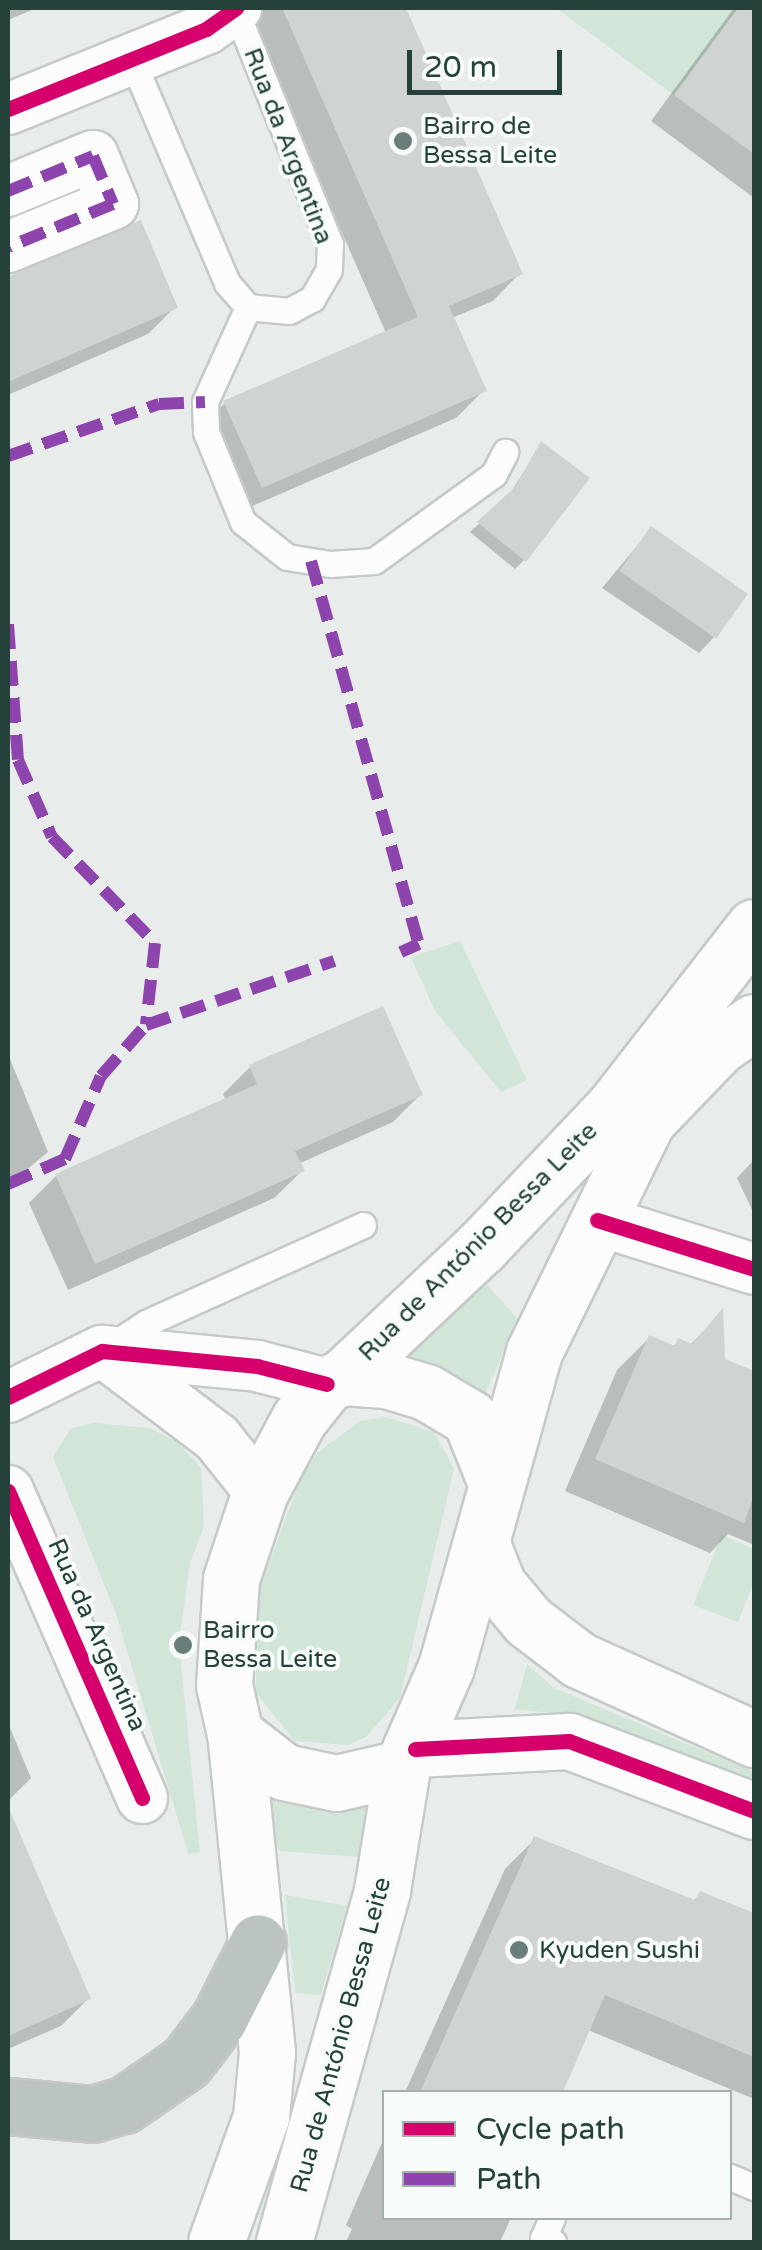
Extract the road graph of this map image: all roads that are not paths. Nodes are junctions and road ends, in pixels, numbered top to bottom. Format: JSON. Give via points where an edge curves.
{"nodes":[{"id":1,"x":236,"y":8,"type":"edge"},
{"id":2,"x":132,"y":60,"type":"junction"},
{"id":3,"x":8,"y":109,"type":"edge"},
{"id":4,"x":8,"y":191,"type":"edge"},
{"id":5,"x":8,"y":247,"type":"edge"},
{"id":6,"x":248,"y":308,"type":"junction"},
{"id":7,"x":505,"y":452,"type":"dead end"},
{"id":8,"x":754,"y":927,"type":"edge"},
{"id":9,"x":754,"y":1022,"type":"edge"},
{"id":10,"x":596,"y":1220,"type":"junction"},
{"id":11,"x":363,"y":1225,"type":"dead end"},
{"id":12,"x":754,"y":1270,"type":"edge"},
{"id":13,"x":102,"y":1351,"type":"junction"},
{"id":14,"x":335,"y":1381,"type":"junction"},
{"id":15,"x":8,"y":1397,"type":"edge"},
{"id":16,"x":494,"y":1478,"type":"junction"},
{"id":17,"x":8,"y":1491,"type":"edge"},
{"id":18,"x":260,"y":1492,"type":"junction"},
{"id":19,"x":483,"y":1547,"type":"junction"},
{"id":20,"x":235,"y":1734,"type":"junction"},
{"id":21,"x":754,"y":1738,"type":"edge"},
{"id":22,"x":409,"y":1759,"type":"junction"},
{"id":23,"x":142,"y":1798,"type":"dead end"},
{"id":24,"x":754,"y":1811,"type":"edge"},
{"id":25,"x":258,"y":1942,"type":"junction"},
{"id":26,"x":8,"y":2106,"type":"edge"},
{"id":27,"x":551,"y":2220,"type":"edge"},
{"id":28,"x":216,"y":2242,"type":"edge"},
{"id":29,"x":284,"y":2242,"type":"edge"},
{"id":30,"x":553,"y":2242,"type":"edge"}],
"edges":[{"from":1,"to":2,"type":"street","name":"Rua da Argentina"},
{"from":1,"to":6,"type":"lane","name":"Rua da Argentina","via":[[330,244],[329,269],[312,299],[289,311]]},
{"from":2,"to":3,"type":"street","name":"Rua da Argentina"},
{"from":2,"to":6,"type":"lane","via":[[228,283]]},
{"from":4,"to":5,"type":"street","via":[[92,156],[112,204]]},
{"from":6,"to":7,"type":"lane","via":[[204,402],[206,432],[242,522],[287,557],[330,564],[374,560],[494,474]]},
{"from":8,"to":14,"type":"main road","name":"Rua de António Bessa Leite","via":[[613,1108]]},
{"from":9,"to":10,"type":"main road","name":"Rua de António Bessa Leite","via":[[719,1046],[647,1121]]},
{"from":10,"to":12,"type":"street"},
{"from":10,"to":16,"type":"main road","name":"Rua de António Bessa Leite","via":[[534,1352]]},
{"from":11,"to":13,"type":"lane","via":[[146,1323]]},
{"from":13,"to":14,"type":"street"},
{"from":13,"to":15,"type":"street"},
{"from":13,"to":18,"type":"street","via":[[207,1429]]},
{"from":14,"to":16,"type":"main road","name":"Rua de António Bessa Leite","via":[[386,1380],[426,1392],[470,1418]]},
{"from":14,"to":18,"type":"main road","name":"Rua de António Bessa Leite","via":[[299,1418]]},
{"from":16,"to":19,"type":"main road","name":"Rua de António Bessa Leite"},
{"from":17,"to":23,"type":"street","name":"Rua da Argentina"},
{"from":18,"to":20,"type":"main road","name":"Rua de António Bessa Leite","via":[[231,1579],[224,1631],[224,1685]]},
{"from":19,"to":21,"type":"main road","via":[[498,1585],[528,1622],[579,1660]]},
{"from":19,"to":22,"type":"main road","name":"Rua de António Bessa Leite"},
{"from":20,"to":22,"type":"main road","via":[[284,1772],[336,1783]]},
{"from":20,"to":25,"type":"main road","name":"Rua de António Bessa Leite"},
{"from":22,"to":24,"type":"main road","via":[[569,1741]]},
{"from":22,"to":29,"type":"main road","name":"Rua de António Bessa Leite","via":[[382,1890]]},
{"from":25,"to":26,"type":"highway","via":[[219,2019],[186,2062],[124,2105],[92,2114]]},
{"from":25,"to":28,"type":"main road","name":"Rua de António Bessa Leite","via":[[267,2052],[261,2118]]},
{"from":27,"to":30,"type":"lane","via":[[543,2238]]}]}
